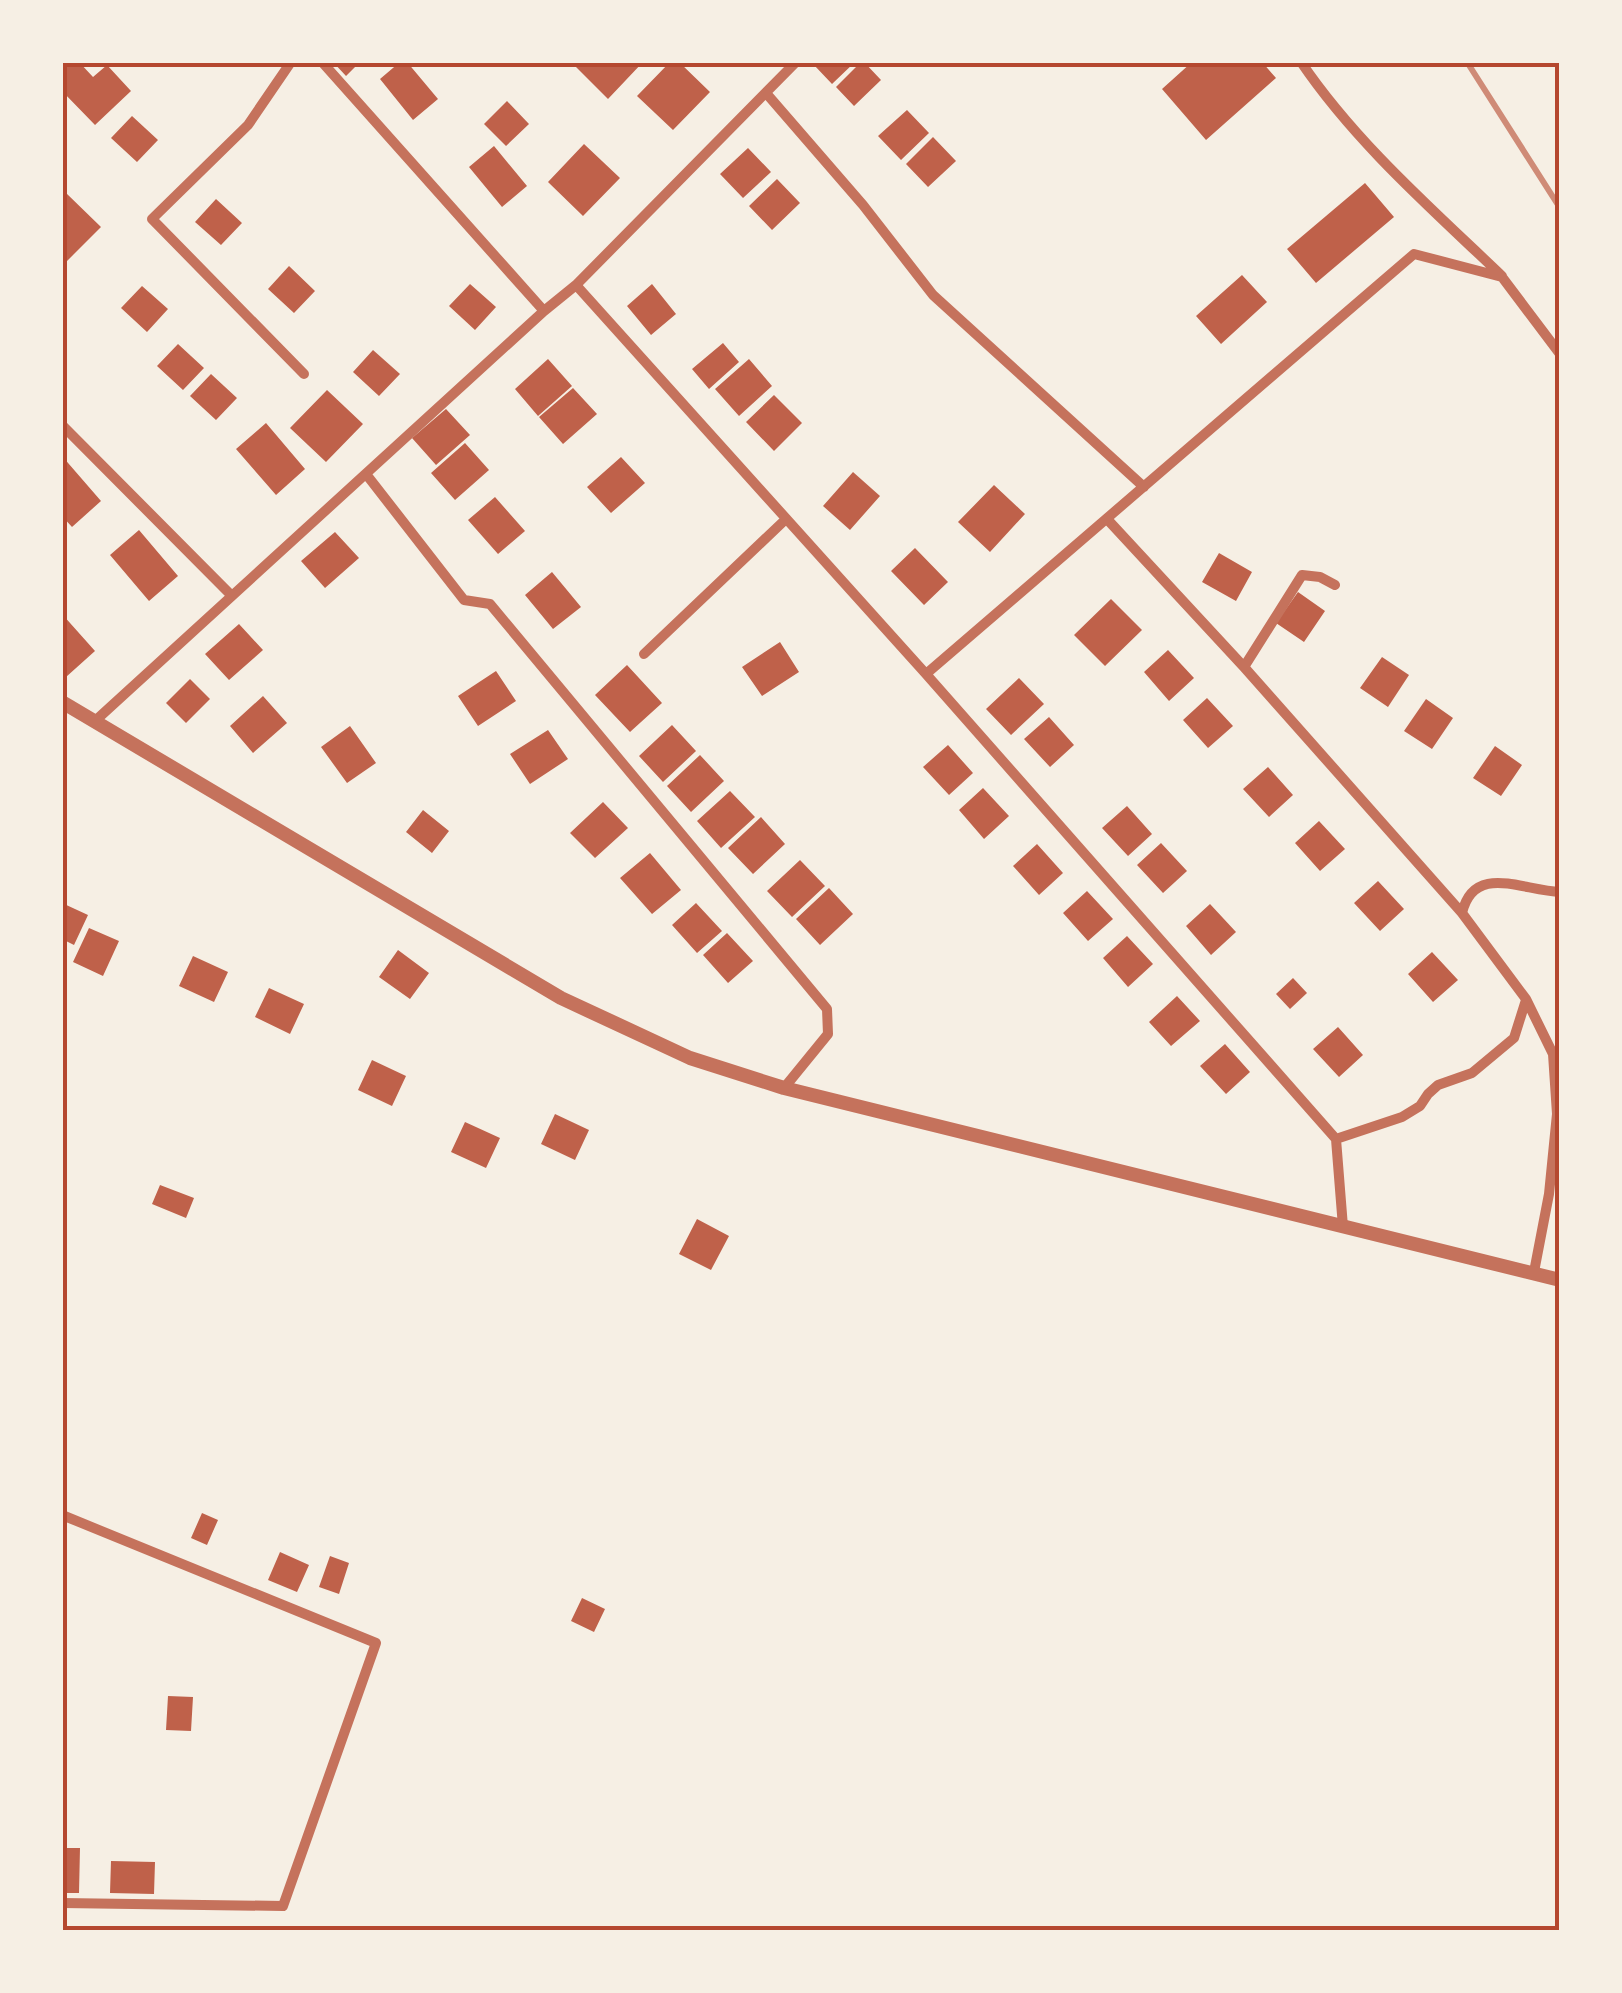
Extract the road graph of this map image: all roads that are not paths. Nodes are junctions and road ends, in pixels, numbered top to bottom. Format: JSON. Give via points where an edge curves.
{"nodes":[{"id":1,"x":291,"y":62,"type":"edge"},
{"id":2,"x":322,"y":62,"type":"edge"},
{"id":3,"x":796,"y":62,"type":"edge"},
{"id":4,"x":1301,"y":62,"type":"edge"},
{"id":5,"x":766,"y":92,"type":"junction"},
{"id":6,"x":1502,"y":277,"type":"junction"},
{"id":7,"x":576,"y":285,"type":"junction"},
{"id":8,"x":544,"y":312,"type":"junction"},
{"id":9,"x":1560,"y":354,"type":"edge"},
{"id":10,"x":304,"y":374,"type":"dead end"},
{"id":11,"x":62,"y":424,"type":"edge"},
{"id":12,"x":366,"y":474,"type":"junction"},
{"id":13,"x":1144,"y":487,"type":"junction"},
{"id":14,"x":1107,"y":518,"type":"junction"},
{"id":15,"x":786,"y":519,"type":"junction"},
{"id":16,"x":1335,"y":585,"type":"dead end"},
{"id":17,"x":232,"y":596,"type":"junction"},
{"id":18,"x":644,"y":654,"type":"dead end"},
{"id":19,"x":1244,"y":667,"type":"junction"},
{"id":20,"x":926,"y":674,"type":"junction"},
{"id":21,"x":62,"y":702,"type":"edge"},
{"id":22,"x":95,"y":721,"type":"junction"},
{"id":23,"x":1560,"y":892,"type":"edge"},
{"id":24,"x":1462,"y":913,"type":"junction"},
{"id":25,"x":1526,"y":999,"type":"junction"},
{"id":26,"x":784,"y":1088,"type":"junction"},
{"id":27,"x":1336,"y":1139,"type":"junction"},
{"id":28,"x":1343,"y":1227,"type":"junction"},
{"id":29,"x":1534,"y":1272,"type":"junction"},
{"id":30,"x":1560,"y":1280,"type":"edge"},
{"id":31,"x":62,"y":1515,"type":"edge"},
{"id":32,"x":62,"y":1903,"type":"edge"}],
"edges":[{"from":1,"to":10,"type":"street","via":[[248,124],[152,220]]},
{"from":2,"to":8,"type":"street"},
{"from":3,"to":5,"type":"street"},
{"from":4,"to":6,"type":"street","via":[[1394,171]]},
{"from":5,"to":7,"type":"street"},
{"from":5,"to":13,"type":"street","via":[[933,295]]},
{"from":6,"to":9,"type":"street"},
{"from":6,"to":13,"type":"street","via":[[1414,254]]},
{"from":7,"to":8,"type":"street"},
{"from":7,"to":15,"type":"street"},
{"from":8,"to":12,"type":"street"},
{"from":11,"to":17,"type":"street"},
{"from":12,"to":17,"type":"street"},
{"from":12,"to":26,"type":"street","via":[[464,600],[490,604],[827,1009],[828,1034]]},
{"from":13,"to":14,"type":"street"},
{"from":14,"to":19,"type":"street"},
{"from":14,"to":20,"type":"street"},
{"from":15,"to":18,"type":"street"},
{"from":15,"to":20,"type":"street"},
{"from":16,"to":19,"type":"street","via":[[1302,575]]},
{"from":17,"to":22,"type":"street"},
{"from":19,"to":24,"type":"street"},
{"from":20,"to":27,"type":"street"},
{"from":21,"to":22,"type":"street"},
{"from":22,"to":26,"type":"street","via":[[561,998],[690,1058]]},
{"from":23,"to":24,"type":"street","via":[[1488,882],[1473,890]]},
{"from":24,"to":25,"type":"street"},
{"from":25,"to":27,"type":"street","via":[[1514,1038],[1472,1073],[1438,1085],[1402,1117]]},
{"from":25,"to":29,"type":"street","via":[[1553,1054],[1557,1114]]},
{"from":26,"to":28,"type":"street"},
{"from":27,"to":28,"type":"street"},
{"from":28,"to":29,"type":"street"},
{"from":29,"to":30,"type":"street"},
{"from":31,"to":32,"type":"street","via":[[376,1643],[283,1906]]}]}
